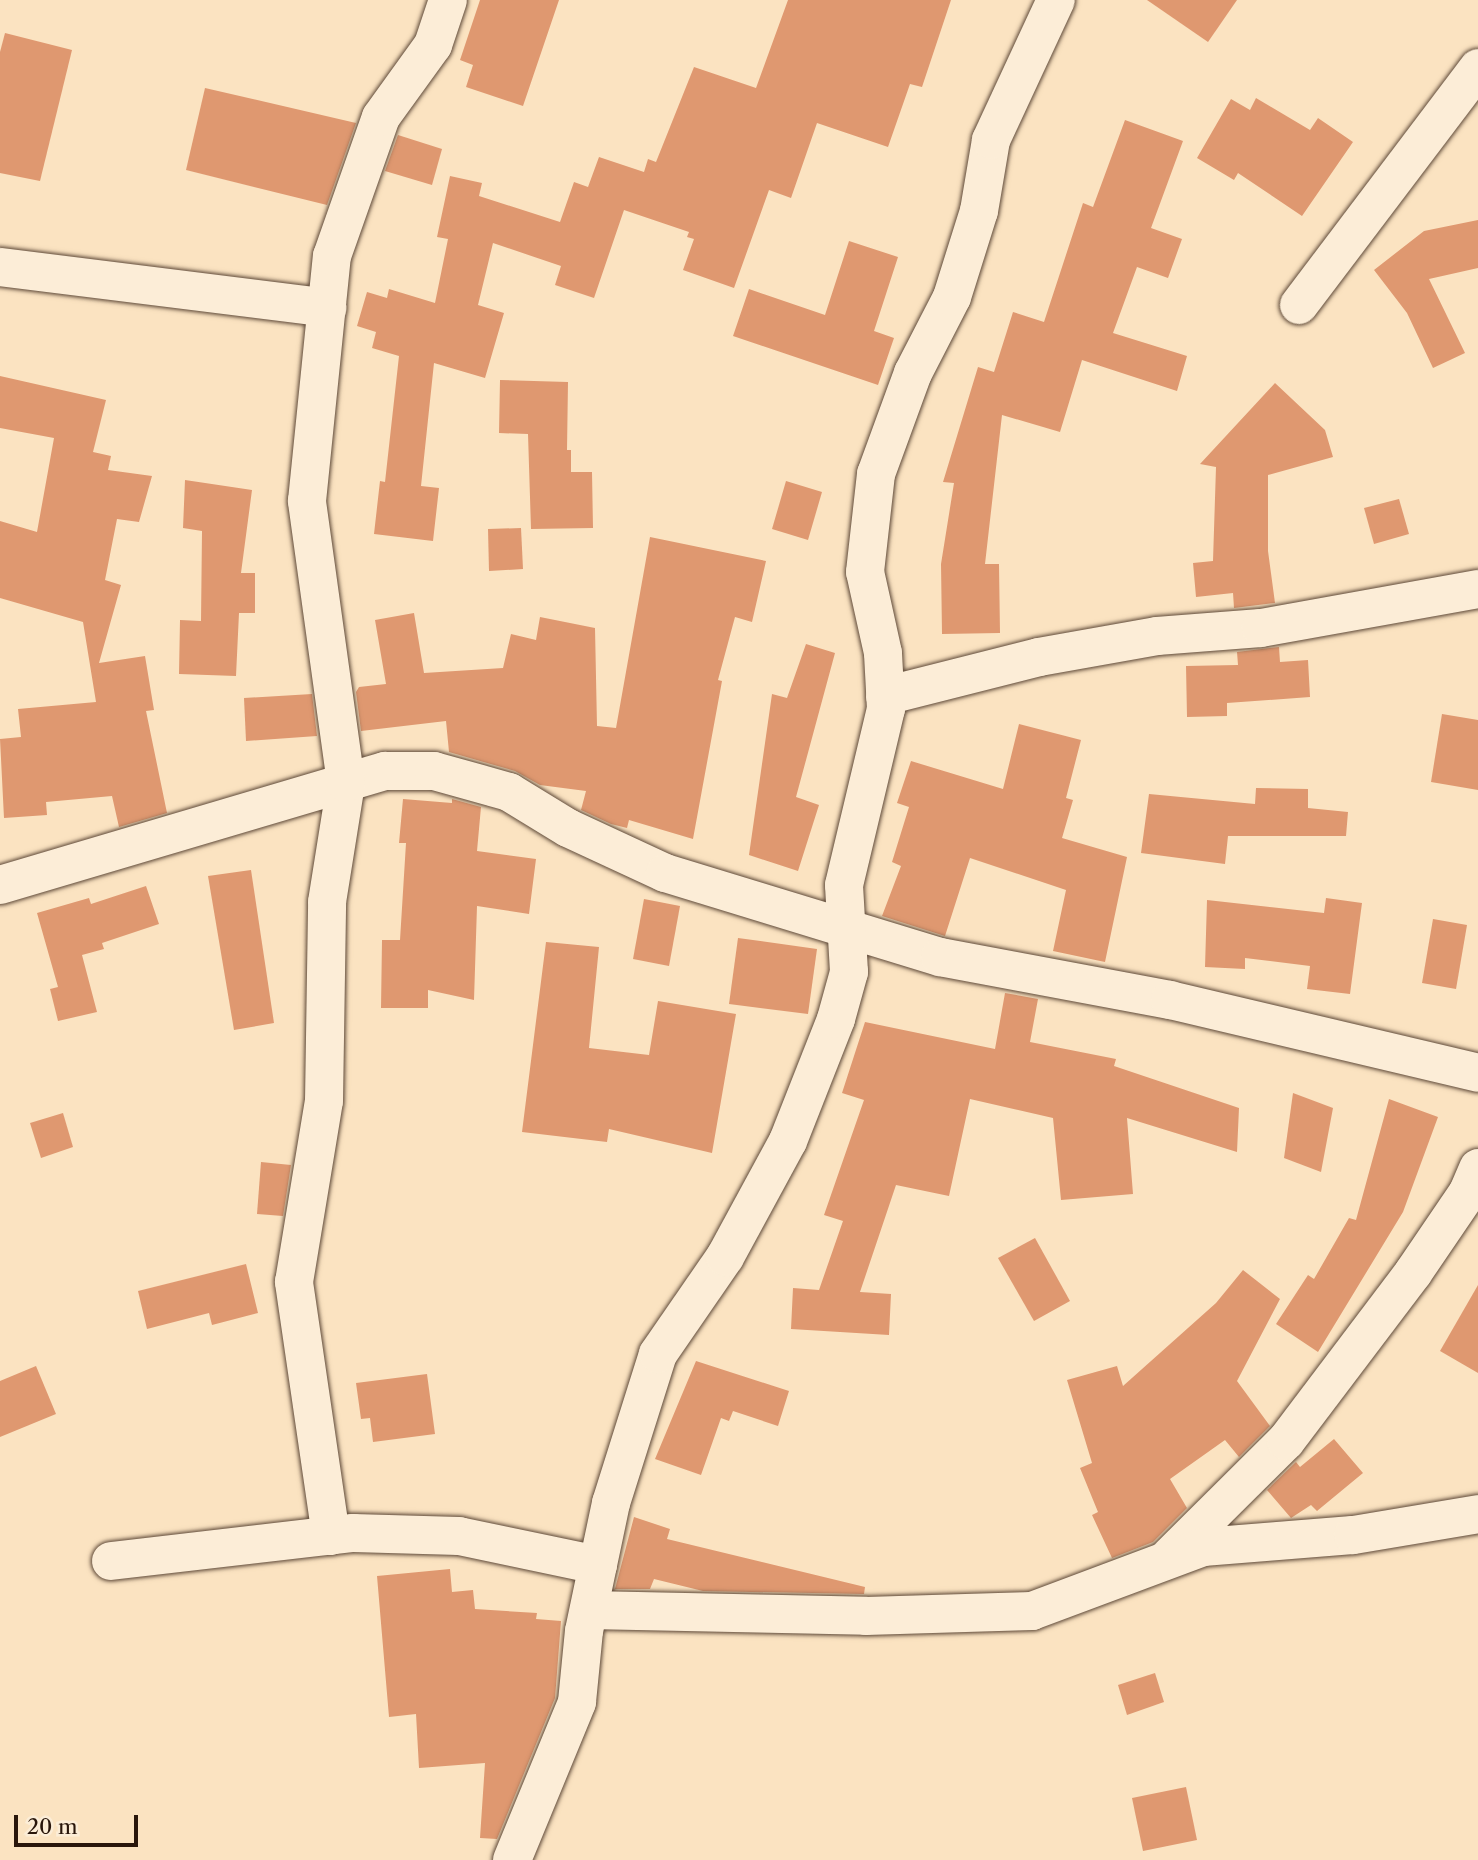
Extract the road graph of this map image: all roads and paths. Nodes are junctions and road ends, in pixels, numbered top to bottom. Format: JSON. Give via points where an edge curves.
{"nodes":[{"id":1,"x":448,"y":0,"type":"edge"},
{"id":2,"x":1056,"y":0,"type":"edge"},
{"id":3,"x":1478,"y":68,"type":"edge"},
{"id":4,"x":0,"y":267,"type":"edge"},
{"id":5,"x":1298,"y":305,"type":"dead end"},
{"id":6,"x":327,"y":307,"type":"junction"},
{"id":7,"x":1478,"y":589,"type":"edge"},
{"id":8,"x":885,"y":696,"type":"junction"},
{"id":9,"x":346,"y":783,"type":"junction"},
{"id":10,"x":0,"y":886,"type":"edge"},
{"id":11,"x":846,"y":927,"type":"junction"},
{"id":12,"x":1478,"y":1073,"type":"edge"},
{"id":13,"x":1478,"y":1168,"type":"edge"},
{"id":14,"x":1478,"y":1514,"type":"edge"},
{"id":15,"x":331,"y":1536,"type":"junction"},
{"id":16,"x":1166,"y":1560,"type":"junction"},
{"id":17,"x":111,"y":1561,"type":"dead end"},
{"id":18,"x":598,"y":1565,"type":"junction"},
{"id":19,"x":589,"y":1610,"type":"junction"},
{"id":20,"x":512,"y":1860,"type":"edge"}],
"edges":[{"from":1,"to":6,"type":"street","via":[[433,45],[381,117],[332,256]]},
{"from":2,"to":8,"type":"street","via":[[992,140],[979,211],[952,297],[913,373],[876,474],[865,572],[883,653]]},
{"from":3,"to":5,"type":"street"},
{"from":4,"to":6,"type":"street"},
{"from":6,"to":9,"type":"street","via":[[307,501]]},
{"from":7,"to":8,"type":"street","via":[[1261,628],[1157,636],[1039,657]]},
{"from":8,"to":11,"type":"street","via":[[845,885]]},
{"from":9,"to":10,"type":"street"},
{"from":9,"to":11,"type":"street","via":[[385,771],[434,771],[509,792],[568,828],[665,873]]},
{"from":9,"to":15,"type":"street","via":[[327,902],[324,1101],[294,1282]]},
{"from":11,"to":12,"type":"street","via":[[940,957],[1170,1000]]},
{"from":11,"to":18,"type":"street","via":[[849,972],[793,1129],[725,1257],[658,1354],[611,1503]]},
{"from":13,"to":16,"type":"street","via":[[1468,1192],[1413,1273],[1286,1441]]},
{"from":14,"to":16,"type":"street","via":[[1353,1535],[1203,1547]]},
{"from":15,"to":17,"type":"street"},
{"from":15,"to":18,"type":"street","via":[[459,1536]]},
{"from":16,"to":19,"type":"street","via":[[1032,1611],[866,1616]]},
{"from":18,"to":19,"type":"street"},
{"from":19,"to":20,"type":"street","via":[[577,1702]]}]}
